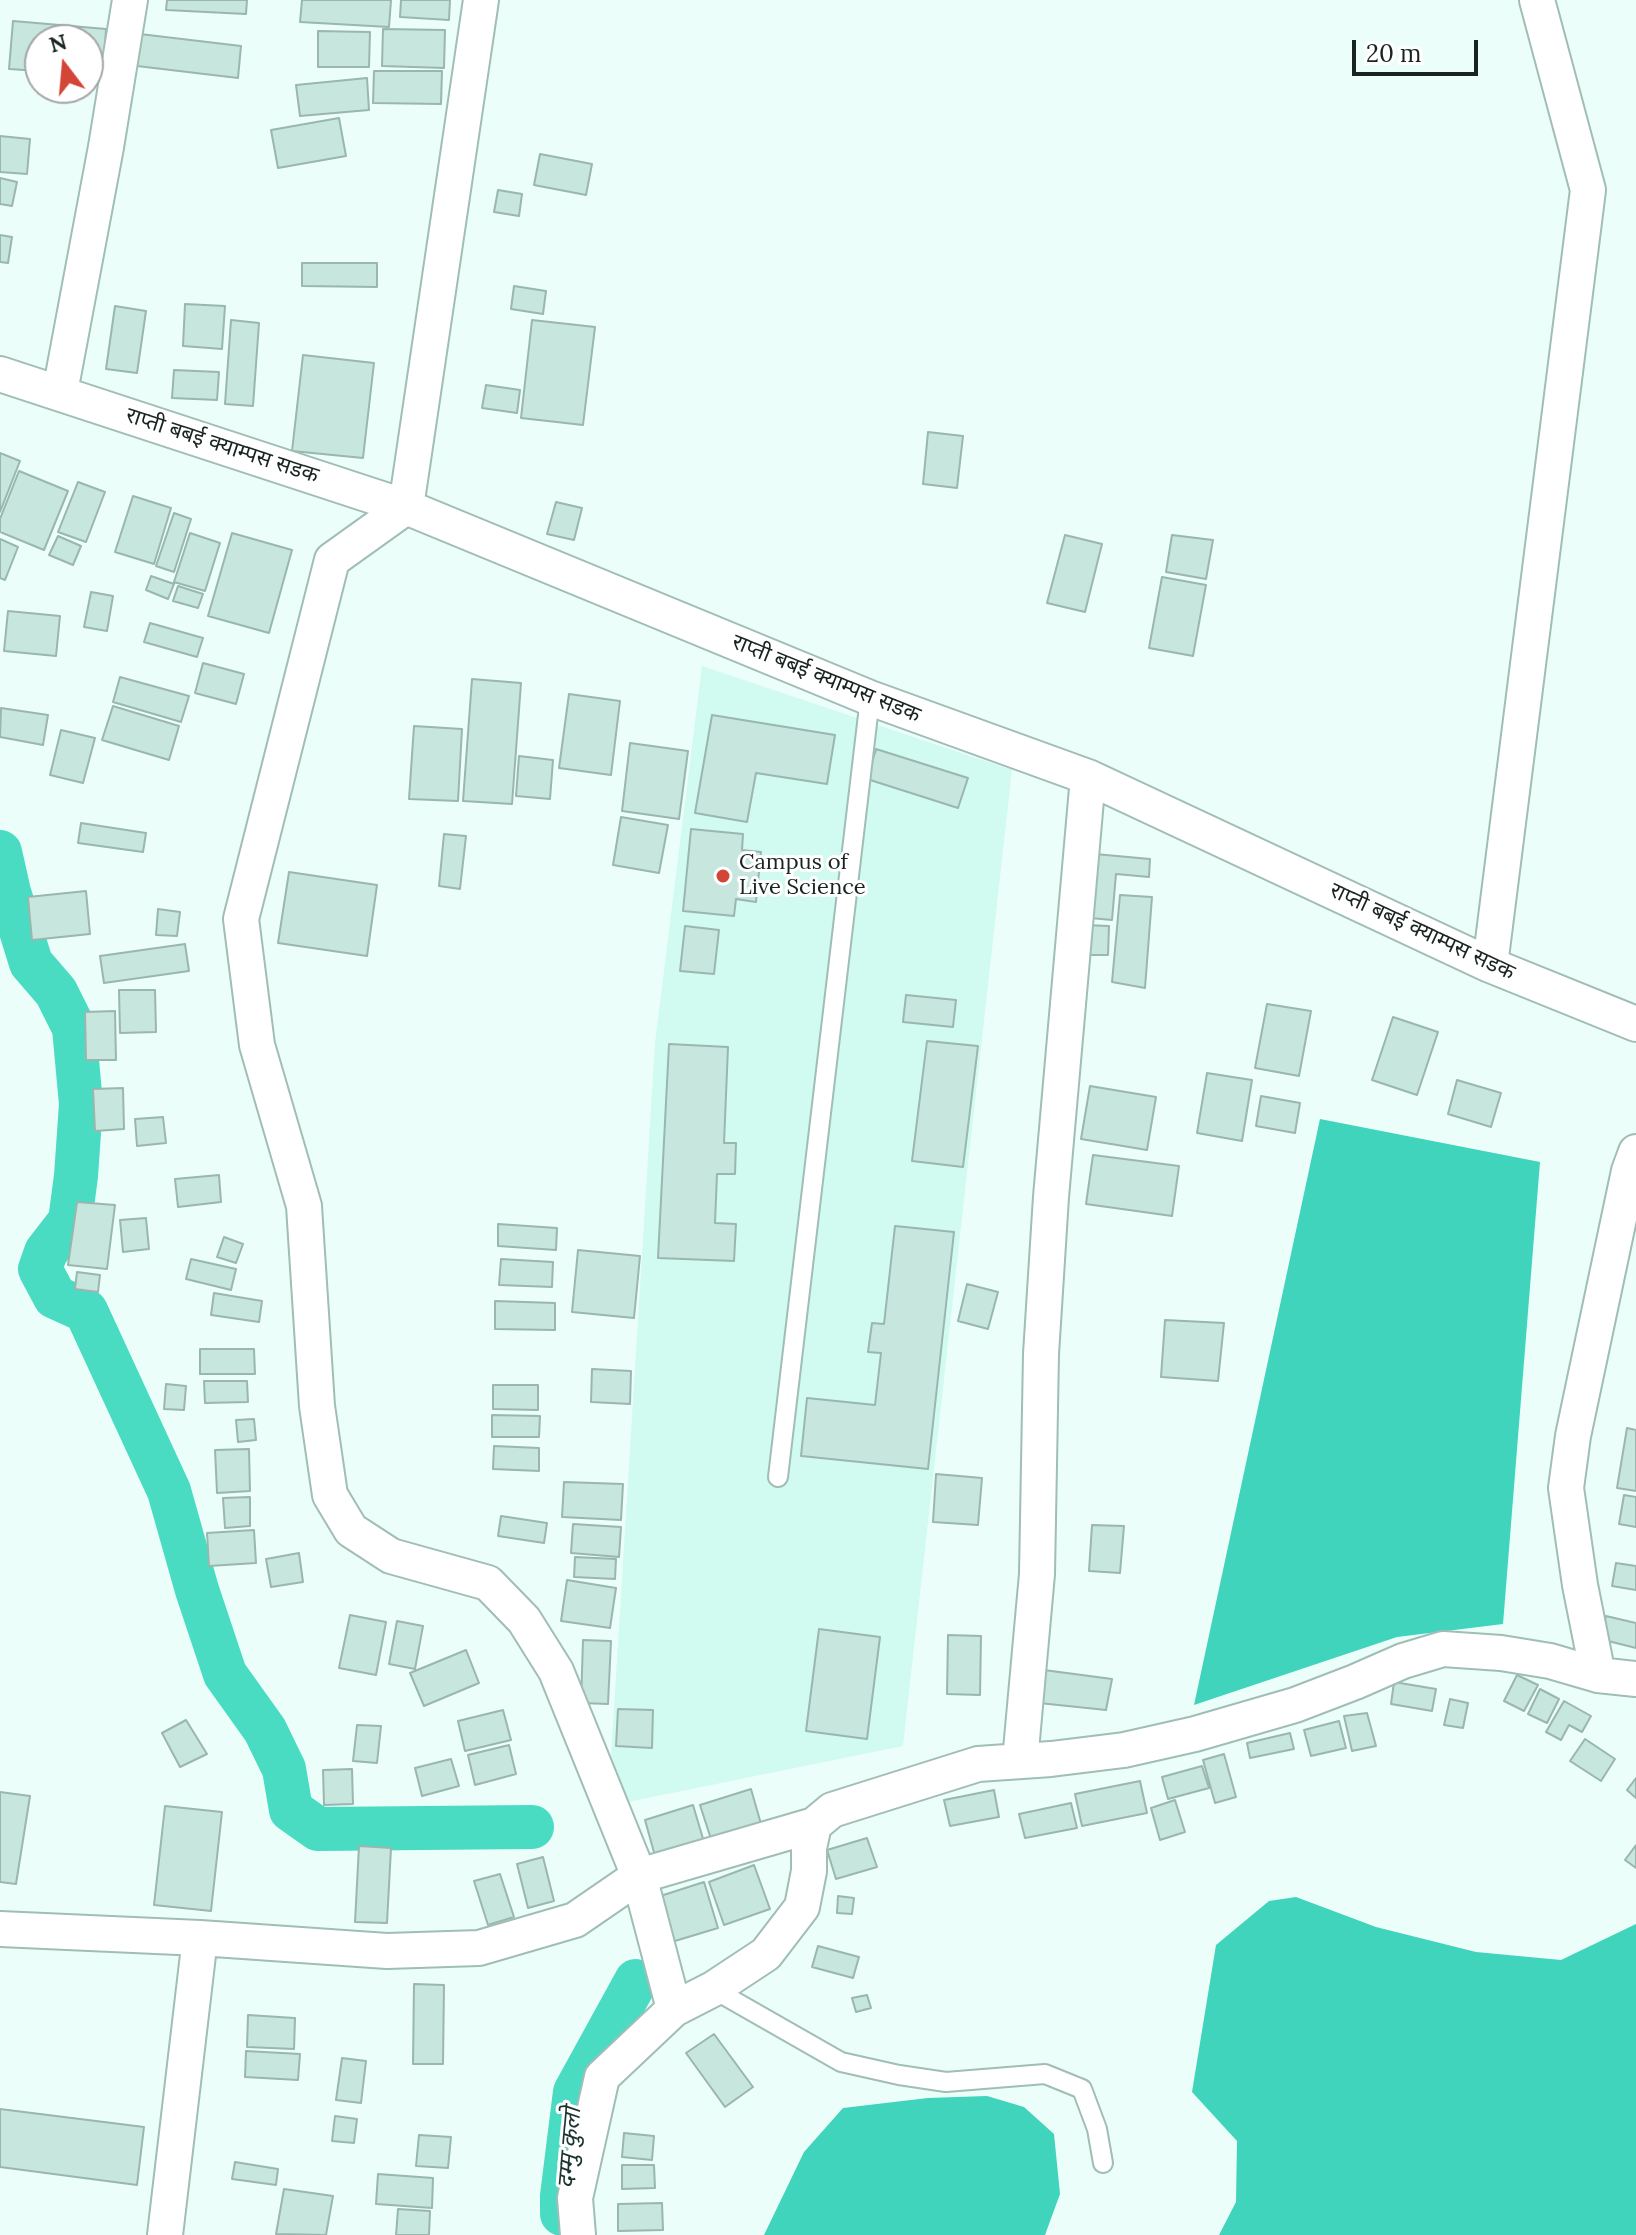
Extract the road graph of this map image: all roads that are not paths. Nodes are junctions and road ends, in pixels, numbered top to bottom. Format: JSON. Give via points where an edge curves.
{"nodes":[{"id":1,"x":130,"y":0,"type":"edge"},
{"id":2,"x":481,"y":0,"type":"edge"},
{"id":3,"x":1537,"y":0,"type":"edge"},
{"id":4,"x":0,"y":374,"type":"edge"},
{"id":5,"x":60,"y":392,"type":"junction"},
{"id":6,"x":406,"y":507,"type":"junction"},
{"id":7,"x":870,"y":698,"type":"junction"},
{"id":8,"x":1088,"y":777,"type":"junction"},
{"id":9,"x":1490,"y":965,"type":"junction"},
{"id":10,"x":1636,"y":1024,"type":"edge"},
{"id":11,"x":1636,"y":1152,"type":"edge"},
{"id":12,"x":778,"y":1477,"type":"dead end"},
{"id":13,"x":1625,"y":1681,"type":"edge"},
{"id":14,"x":1020,"y":1761,"type":"junction"},
{"id":15,"x":814,"y":1825,"type":"junction"},
{"id":16,"x":639,"y":1876,"type":"junction"},
{"id":17,"x":0,"y":1929,"type":"edge"},
{"id":18,"x":200,"y":1938,"type":"junction"},
{"id":19,"x":713,"y":1989,"type":"junction"},
{"id":20,"x":674,"y":2009,"type":"junction"},
{"id":21,"x":1103,"y":2163,"type":"dead end"},
{"id":22,"x":165,"y":2235,"type":"edge"},
{"id":23,"x":578,"y":2235,"type":"edge"}],
"edges":[{"from":1,"to":5,"type":"street"},
{"from":2,"to":6,"type":"street"},
{"from":3,"to":9,"type":"street","via":[[1588,190]]},
{"from":4,"to":5,"type":"street","name":"राप्ती बबई क्याम्पस सडक"},
{"from":5,"to":6,"type":"street","name":"राप्ती बबई क्याम्पस सडक"},
{"from":6,"to":7,"type":"street","name":"राप्ती बबई क्याम्पस सडक"},
{"from":6,"to":16,"type":"street","via":[[332,560],[241,919],[257,1045],[304,1206],[317,1406],[330,1495],[351,1530],[391,1556],[488,1583],[524,1620],[556,1671]]},
{"from":7,"to":8,"type":"street","name":"राप्ती बबई क्याम्पस सडक"},
{"from":7,"to":12,"type":"lane"},
{"from":8,"to":9,"type":"street","name":"राप्ती बबई क्याम्पस सडक"},
{"from":8,"to":14,"type":"street","via":[[1051,1197],[1041,1354],[1037,1574]]},
{"from":9,"to":10,"type":"street","name":"राप्ती बबई क्याम्पस सडक"},
{"from":11,"to":13,"type":"street","via":[[1566,1488],[1580,1585]]},
{"from":13,"to":14,"type":"street","via":[[1550,1661],[1443,1649],[1295,1705],[1195,1734],[1124,1750]]},
{"from":14,"to":15,"type":"street","via":[[978,1764],[832,1810]]},
{"from":15,"to":16,"type":"street"},
{"from":15,"to":19,"type":"street","via":[[802,1907],[766,1954]]},
{"from":16,"to":18,"type":"street","via":[[575,1920],[479,1948],[387,1951]]},
{"from":16,"to":20,"type":"street"},
{"from":17,"to":18,"type":"street"},
{"from":18,"to":22,"type":"street"},
{"from":19,"to":20,"type":"street"},
{"from":19,"to":21,"type":"lane","via":[[841,2062],[946,2082],[1045,2074],[1082,2089]]},
{"from":20,"to":23,"type":"street","via":[[602,2077],[575,2198]]}]}
